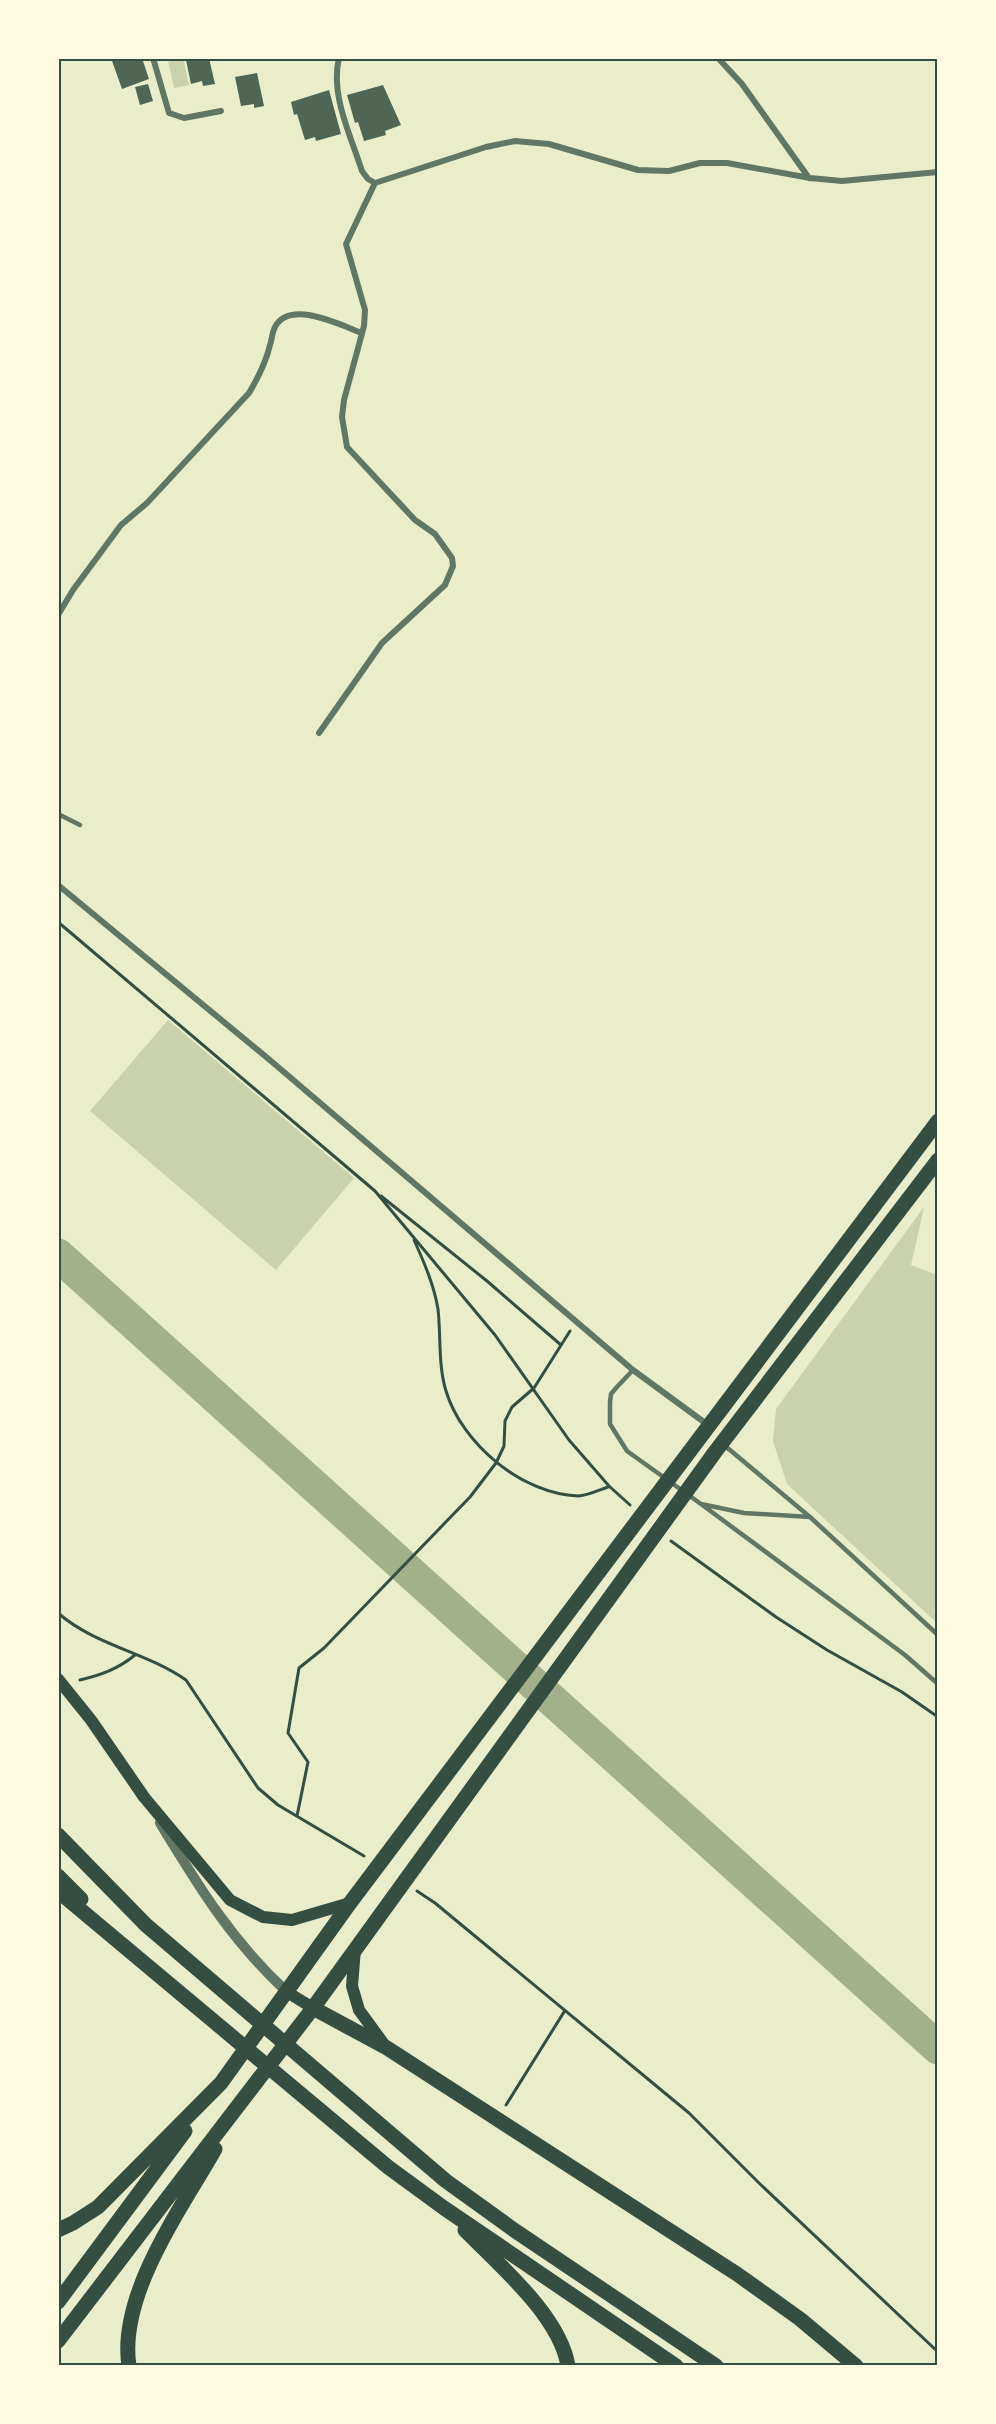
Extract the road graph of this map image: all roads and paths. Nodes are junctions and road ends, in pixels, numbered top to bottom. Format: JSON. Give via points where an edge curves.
{"nodes":[{"id":1,"x":153,"y":58,"type":"edge"},
{"id":2,"x":339,"y":58,"type":"edge"},
{"id":3,"x":718,"y":58,"type":"edge"},
{"id":4,"x":221,"y":111,"type":"dead end"},
{"id":5,"x":938,"y":172,"type":"edge"},
{"id":6,"x":810,"y":178,"type":"junction"},
{"id":7,"x":375,"y":183,"type":"junction"},
{"id":8,"x":362,"y":333,"type":"junction"},
{"id":9,"x":58,"y":615,"type":"edge"},
{"id":10,"x":319,"y":733,"type":"dead end"},
{"id":11,"x":58,"y":814,"type":"edge"},
{"id":12,"x":80,"y":825,"type":"dead end"},
{"id":13,"x":58,"y":885,"type":"edge"},
{"id":14,"x":58,"y":922,"type":"edge"},
{"id":15,"x":938,"y":1121,"type":"edge"},
{"id":16,"x":938,"y":1160,"type":"edge"},
{"id":17,"x":375,"y":1191,"type":"junction"},
{"id":18,"x":413,"y":1236,"type":"junction"},
{"id":19,"x":576,"y":1322,"type":"junction"},
{"id":20,"x":561,"y":1345,"type":"junction"},
{"id":21,"x":633,"y":1370,"type":"junction"},
{"id":22,"x":534,"y":1388,"type":"junction"},
{"id":23,"x":705,"y":1429,"type":"junction"},
{"id":24,"x":719,"y":1447,"type":"junction"},
{"id":25,"x":496,"y":1463,"type":"junction"},
{"id":26,"x":609,"y":1486,"type":"junction"},
{"id":27,"x":701,"y":1504,"type":"junction"},
{"id":28,"x":635,"y":1510,"type":"dead end"},
{"id":29,"x":810,"y":1517,"type":"junction"},
{"id":30,"x":670,"y":1541,"type":"dead end"},
{"id":31,"x":58,"y":1613,"type":"edge"},
{"id":32,"x":938,"y":1635,"type":"edge"},
{"id":33,"x":135,"y":1655,"type":"junction"},
{"id":34,"x":61,"y":1682,"type":"edge"},
{"id":35,"x":938,"y":1684,"type":"edge"},
{"id":36,"x":938,"y":1717,"type":"edge"},
{"id":37,"x":144,"y":1797,"type":"junction"},
{"id":38,"x":297,"y":1817,"type":"junction"},
{"id":39,"x":58,"y":1835,"type":"edge"},
{"id":40,"x":372,"y":1861,"type":"dead end"},
{"id":41,"x":58,"y":1876,"type":"edge"},
{"id":42,"x":408,"y":1885,"type":"dead end"},
{"id":43,"x":58,"y":1891,"type":"edge"},
{"id":44,"x":354,"y":1898,"type":"junction"},
{"id":45,"x":355,"y":1948,"type":"junction"},
{"id":46,"x":128,"y":1949,"type":"junction"},
{"id":47,"x":287,"y":1992,"type":"junction"},
{"id":48,"x":313,"y":2008,"type":"junction"},
{"id":49,"x":564,"y":2012,"type":"junction"},
{"id":50,"x":387,"y":2048,"type":"junction"},
{"id":51,"x":221,"y":2083,"type":"junction"},
{"id":52,"x":244,"y":2099,"type":"junction"},
{"id":53,"x":497,"y":2120,"type":"junction"},
{"id":54,"x":444,"y":2208,"type":"junction"},
{"id":55,"x":58,"y":2230,"type":"edge"},
{"id":56,"x":58,"y":2302,"type":"edge"},
{"id":57,"x":58,"y":2341,"type":"edge"},
{"id":58,"x":938,"y":2352,"type":"edge"},
{"id":59,"x":129,"y":2366,"type":"edge"},
{"id":60,"x":568,"y":2366,"type":"edge"},
{"id":61,"x":676,"y":2366,"type":"edge"},
{"id":62,"x":716,"y":2366,"type":"edge"},
{"id":63,"x":856,"y":2366,"type":"edge"}],
"edges":[{"from":1,"to":4,"type":"street","via":[[169,113],[184,118]]},
{"from":2,"to":7,"type":"street","via":[[340,102],[362,171]]},
{"from":3,"to":6,"type":"street","via":[[742,84]]},
{"from":5,"to":6,"type":"street","via":[[842,181]]},
{"from":6,"to":7,"type":"street","via":[[727,163],[700,163],[669,171],[638,170],[549,144],[515,141]]},
{"from":7,"to":8,"type":"street","via":[[346,244],[363,298]]},
{"from":8,"to":9,"type":"street","via":[[317,316],[289,315],[280,320],[260,375],[249,393],[121,525]]},
{"from":8,"to":10,"type":"street","via":[[344,400],[342,417],[347,447],[415,520],[435,534],[452,558],[453,566],[445,585],[382,643]]},
{"from":11,"to":12,"type":"lane"},
{"from":13,"to":19,"type":"street"},
{"from":14,"to":17,"type":"path"},
{"from":15,"to":23,"type":"main road"},
{"from":16,"to":24,"type":"main road"},
{"from":17,"to":18,"type":"path"},
{"from":17,"to":20,"type":"path"},
{"from":18,"to":22,"type":"path"},
{"from":18,"to":25,"type":"path","via":[[438,1308],[446,1391],[460,1421]]},
{"from":19,"to":20,"type":"path"},
{"from":19,"to":21,"type":"street"},
{"from":20,"to":22,"type":"path"},
{"from":21,"to":23,"type":"street"},
{"from":21,"to":27,"type":"lane","via":[[611,1394],[610,1424],[614,1433],[627,1451]]},
{"from":22,"to":25,"type":"path","via":[[512,1407],[505,1422],[504,1446]]},
{"from":22,"to":26,"type":"path","via":[[569,1440]]},
{"from":23,"to":44,"type":"main road"},
{"from":24,"to":29,"type":"lane"},
{"from":24,"to":45,"type":"main road"},
{"from":25,"to":26,"type":"path","via":[[522,1480],[553,1492],[580,1496]]},
{"from":25,"to":38,"type":"path","via":[[470,1497],[324,1648],[299,1668],[288,1733],[308,1762]]},
{"from":26,"to":28,"type":"path"},
{"from":27,"to":29,"type":"lane","via":[[744,1513]]},
{"from":27,"to":35,"type":"lane"},
{"from":29,"to":32,"type":"lane"},
{"from":30,"to":36,"type":"path","via":[[776,1617]]},
{"from":31,"to":33,"type":"path","via":[[93,1637]]},
{"from":33,"to":34,"type":"path","via":[[104,1674]]},
{"from":33,"to":38,"type":"path","via":[[186,1680],[258,1788]]},
{"from":34,"to":37,"type":"main road"},
{"from":37,"to":44,"type":"main road","via":[[230,1900],[263,1917],[292,1920]]},
{"from":37,"to":47,"type":"street","via":[[209,1904],[235,1938]]},
{"from":38,"to":40,"type":"path"},
{"from":39,"to":62,"type":"main road","via":[[146,1925],[446,2181]]},
{"from":41,"to":46,"type":"main road"},
{"from":42,"to":49,"type":"path","via":[[435,1903]]},
{"from":43,"to":46,"type":"main road"},
{"from":44,"to":47,"type":"main road"},
{"from":45,"to":48,"type":"main road"},
{"from":45,"to":50,"type":"main road","via":[[352,1986],[358,2010]]},
{"from":46,"to":54,"type":"main road","via":[[388,2167]]},
{"from":47,"to":48,"type":"main road"},
{"from":47,"to":51,"type":"main road"},
{"from":48,"to":50,"type":"main road"},
{"from":48,"to":52,"type":"main road"},
{"from":49,"to":53,"type":"path"},
{"from":49,"to":58,"type":"path","via":[[689,2113]]},
{"from":50,"to":53,"type":"main road"},
{"from":51,"to":55,"type":"main road","via":[[98,2207]]},
{"from":51,"to":56,"type":"main road"},
{"from":52,"to":57,"type":"main road"},
{"from":52,"to":59,"type":"main road","via":[[146,2271],[130,2324]]},
{"from":53,"to":63,"type":"main road","via":[[736,2274],[800,2319]]},
{"from":54,"to":60,"type":"main road","via":[[537,2305],[554,2331]]},
{"from":54,"to":61,"type":"main road"}]}
